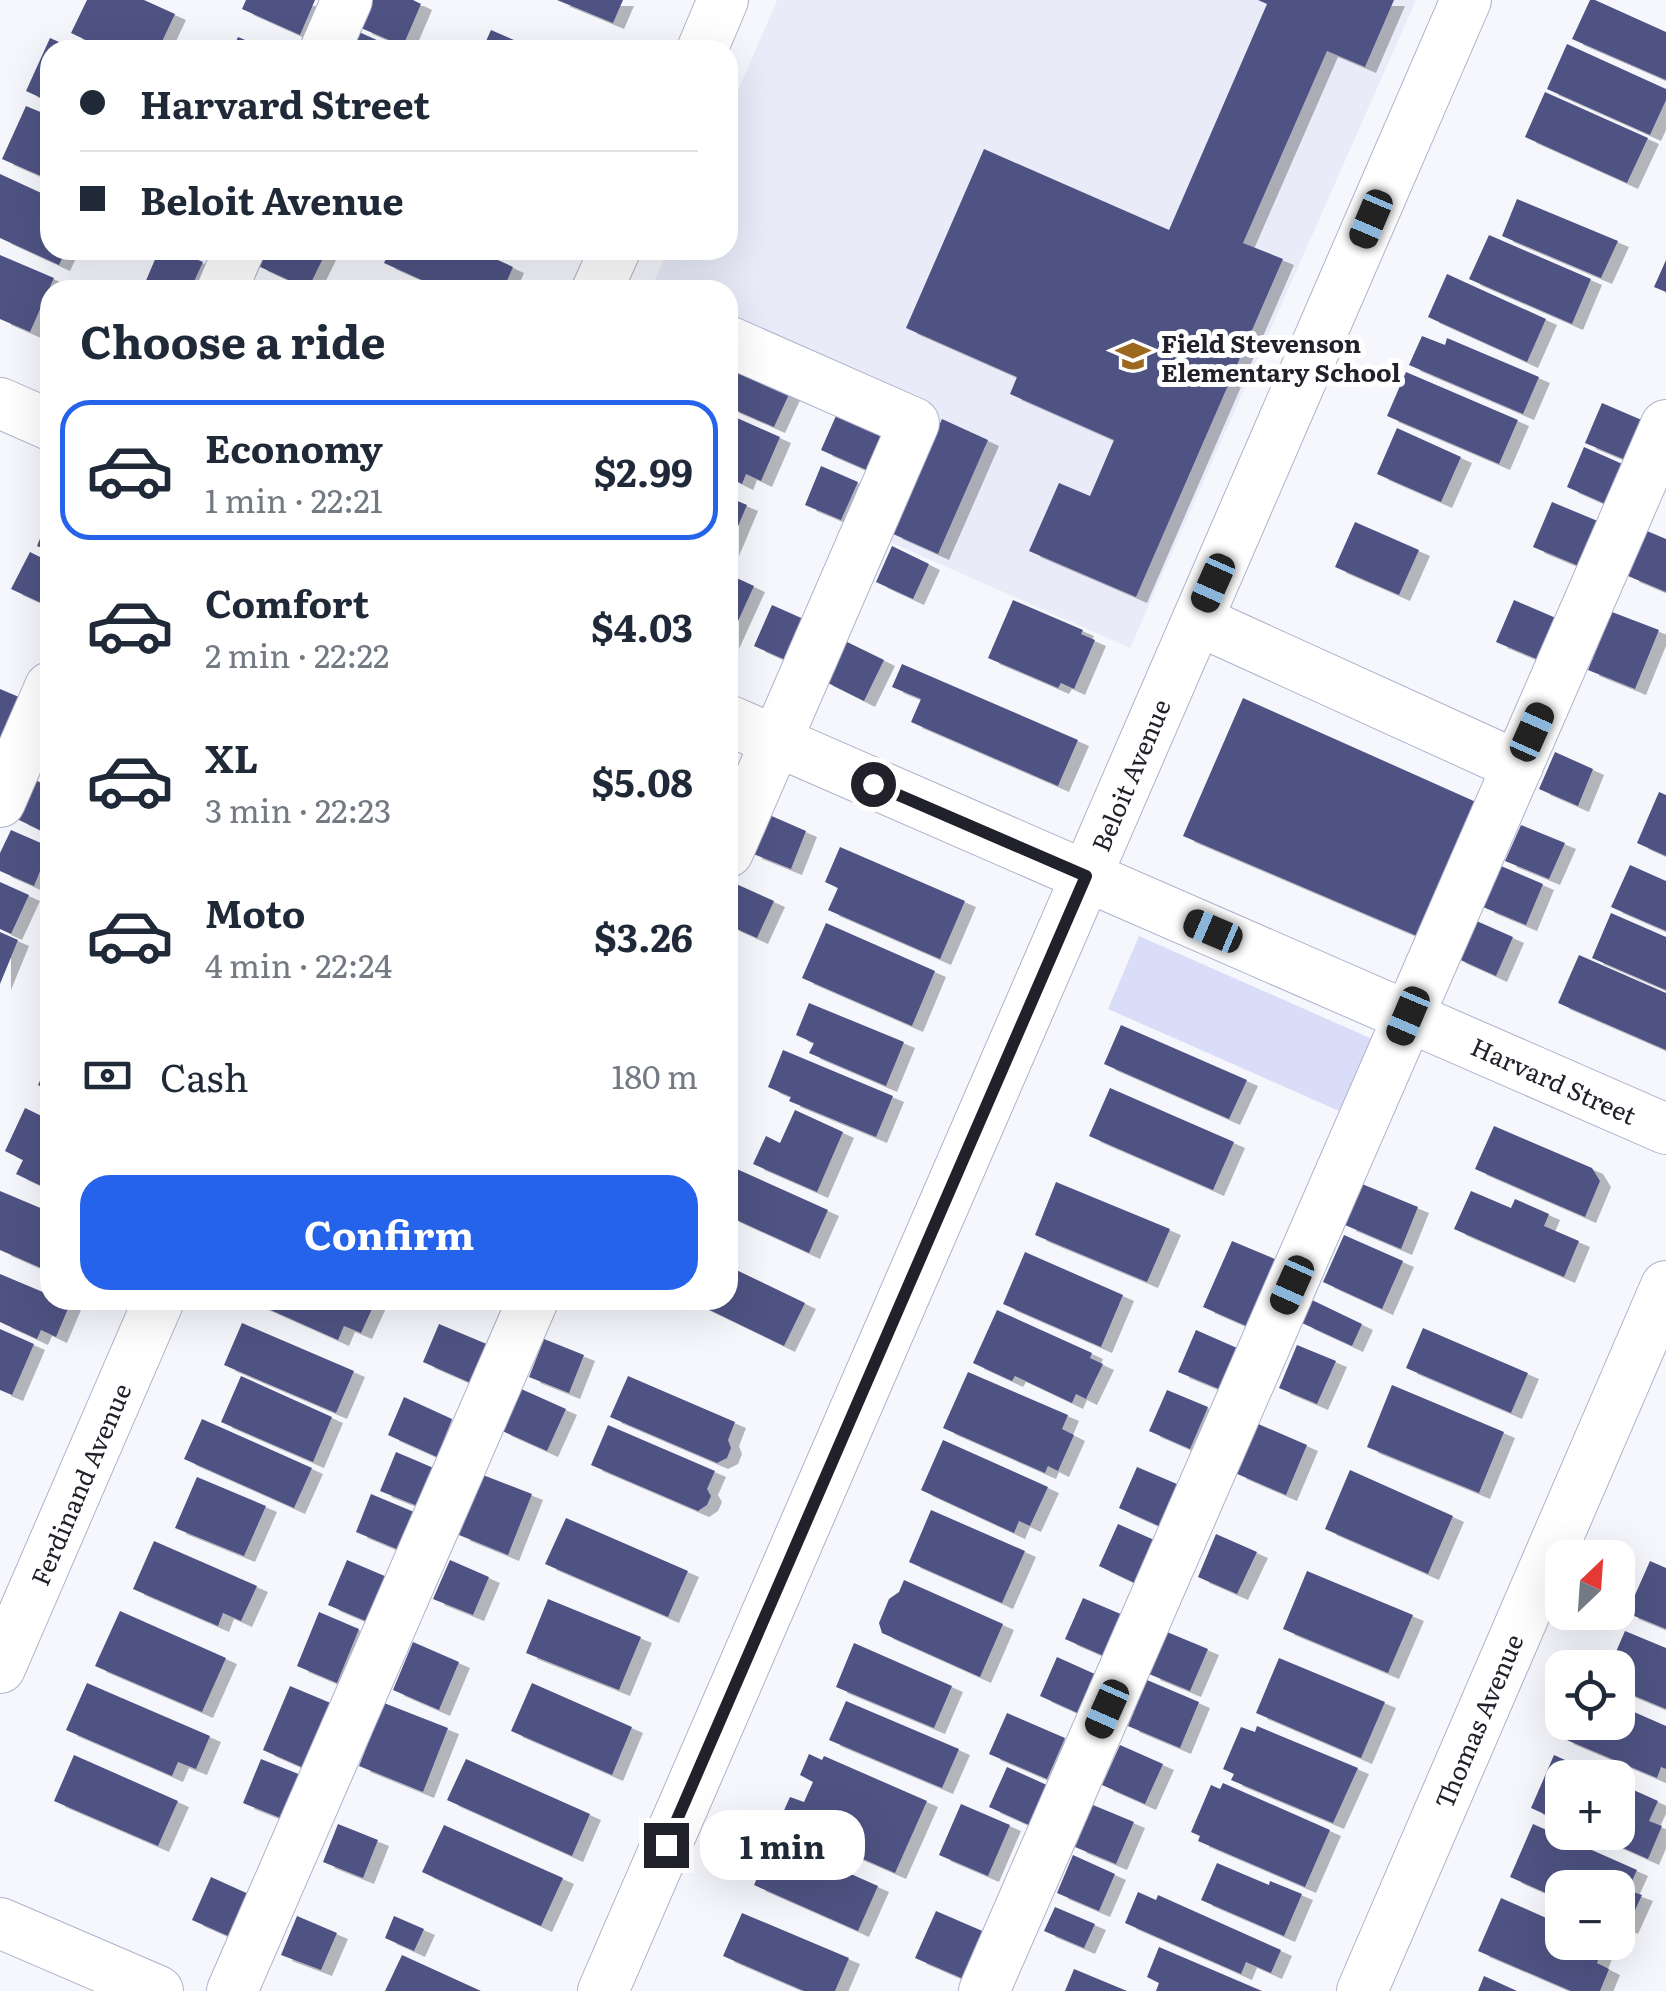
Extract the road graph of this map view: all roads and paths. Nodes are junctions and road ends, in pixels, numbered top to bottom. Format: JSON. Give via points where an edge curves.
{"nodes":[{"id":1,"x":347,"y":0,"type":"edge"},
{"id":2,"x":723,"y":0,"type":"edge"},
{"id":3,"x":1466,"y":0,"type":"edge"},
{"id":4,"x":329,"y":40,"type":"edge"},
{"id":5,"x":706,"y":40,"type":"edge"},
{"id":6,"x":738,"y":344,"type":"edge"},
{"id":7,"x":0,"y":403,"type":"edge"},
{"id":8,"x":40,"y":421,"type":"edge"},
{"id":9,"x":1666,"y":424,"type":"edge"},
{"id":10,"x":1197,"y":620,"type":"junction"},
{"id":11,"x":40,"y":710,"type":"edge"},
{"id":12,"x":738,"y":724,"type":"edge"},
{"id":13,"x":776,"y":741,"type":"junction"},
{"id":14,"x":1518,"y":766,"type":"junction"},
{"id":15,"x":0,"y":802,"type":"edge"},
{"id":16,"x":738,"y":829,"type":"edge"},
{"id":17,"x":1086,"y":876,"type":"junction"},
{"id":18,"x":1408,"y":1016,"type":"junction"},
{"id":19,"x":1666,"y":1129,"type":"edge"},
{"id":20,"x":1666,"y":1286,"type":"edge"},
{"id":21,"x":155,"y":1310,"type":"edge"},
{"id":22,"x":529,"y":1310,"type":"edge"},
{"id":23,"x":0,"y":1668,"type":"edge"},
{"id":24,"x":0,"y":1923,"type":"edge"},
{"id":25,"x":158,"y":1991,"type":"edge"},
{"id":26,"x":232,"y":1991,"type":"edge"},
{"id":27,"x":603,"y":1991,"type":"edge"},
{"id":28,"x":984,"y":1991,"type":"edge"},
{"id":29,"x":1362,"y":1991,"type":"edge"}],
"edges":[{"from":1,"to":4,"type":"street"},
{"from":2,"to":5,"type":"street"},
{"from":3,"to":10,"type":"street","name":"Beloit Avenue"},
{"from":6,"to":13,"type":"street","via":[[914,423]]},
{"from":7,"to":8,"type":"street"},
{"from":9,"to":14,"type":"street"},
{"from":10,"to":14,"type":"street"},
{"from":10,"to":17,"type":"street","name":"Beloit Avenue"},
{"from":11,"to":15,"type":"street"},
{"from":12,"to":13,"type":"street","name":"Harvard Street"},
{"from":13,"to":16,"type":"street"},
{"from":13,"to":17,"type":"street","name":"Harvard Street"},
{"from":14,"to":18,"type":"street"},
{"from":17,"to":18,"type":"street","name":"Harvard Street"},
{"from":17,"to":27,"type":"street","name":"Beloit Avenue"},
{"from":18,"to":19,"type":"street","name":"Harvard Street"},
{"from":18,"to":28,"type":"street"},
{"from":20,"to":29,"type":"street","name":"Thomas Avenue"},
{"from":21,"to":23,"type":"street","name":"Ferdinand Avenue"},
{"from":22,"to":26,"type":"street"},
{"from":24,"to":25,"type":"street"}]}
